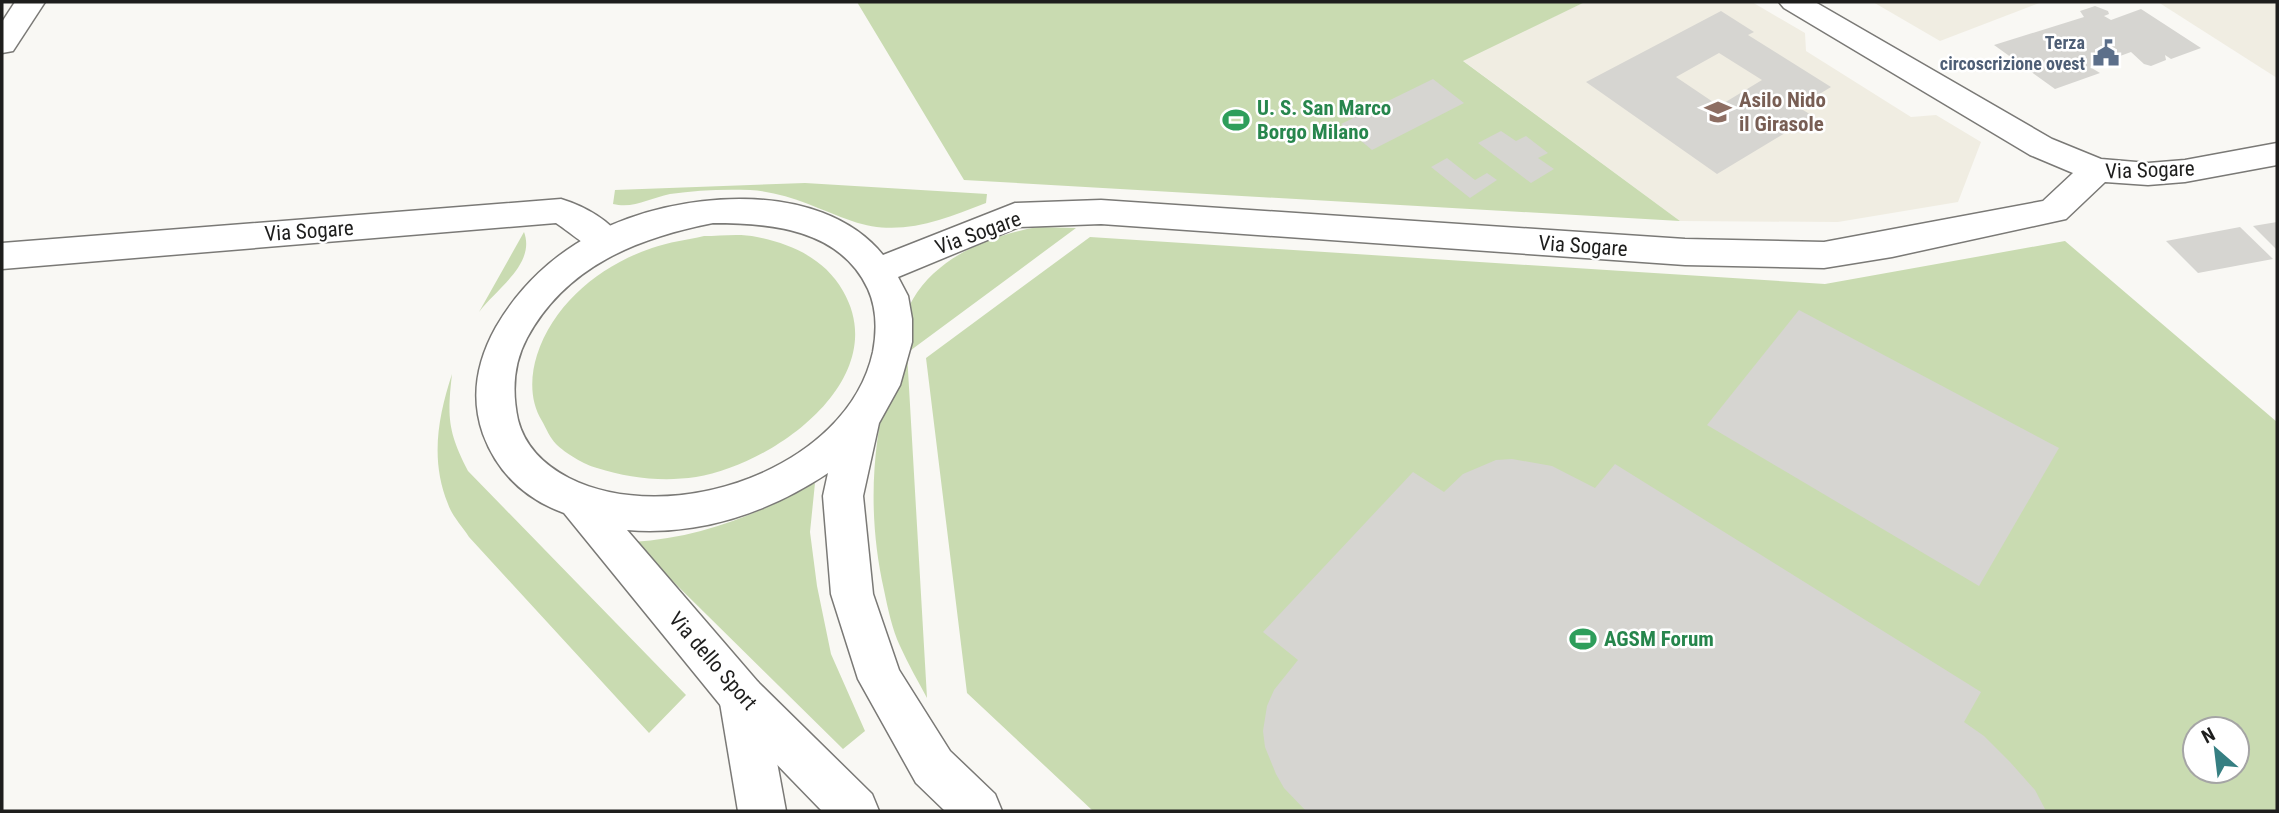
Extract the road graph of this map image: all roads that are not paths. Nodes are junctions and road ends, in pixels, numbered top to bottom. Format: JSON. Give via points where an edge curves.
{"nodes":[{"id":1,"x":30,"y":2,"type":"edge"},
{"id":2,"x":1794,"y":2,"type":"edge"},
{"id":3,"x":2,"y":44,"type":"edge"},
{"id":4,"x":2277,"y":154,"type":"edge"},
{"id":5,"x":2097,"y":170,"type":"junction"},
{"id":6,"x":607,"y":242,"type":"junction"},
{"id":7,"x":2,"y":256,"type":"edge"},
{"id":8,"x":878,"y":271,"type":"junction"},
{"id":9,"x":860,"y":421,"type":"junction"},
{"id":10,"x":579,"y":502,"type":"junction"},
{"id":11,"x":742,"y":697,"type":"junction"},
{"id":12,"x":762,"y":811,"type":"edge"},
{"id":13,"x":855,"y":811,"type":"edge"},
{"id":14,"x":978,"y":811,"type":"edge"}],
"edges":[{"from":1,"to":3,"type":"street"},
{"from":2,"to":5,"type":"street","via":[[2041,147]]},
{"from":4,"to":5,"type":"street","name":"Via Sogare","via":[[2185,171]]},
{"from":5,"to":8,"type":"street","name":"Via Sogare","via":[[2054,211],[1824,255],[1685,252],[1101,212],[1015,215]]},
{"from":6,"to":7,"type":"street","name":"Via Sogare","via":[[561,211]]},
{"from":6,"to":8,"type":"street","name":"Via dello Sport","via":[[661,221],[713,211],[764,211],[810,222],[849,242]]},
{"from":6,"to":10,"type":"street","name":"Via dello Sport","via":[[569,266],[534,298],[509,334],[495,373],[495,413],[509,450],[538,481]]},
{"from":8,"to":9,"type":"street","name":"Via dello Sport","via":[[893,304],[895,342],[885,382]]},
{"from":9,"to":10,"type":"street","name":"Via dello Sport","via":[[817,461],[762,492],[700,510],[636,514]]},
{"from":9,"to":14,"type":"street","name":"Via dello Sport","via":[[843,496],[852,594],[880,679],[933,767]]},
{"from":10,"to":11,"type":"street","name":"Via dello Sport"},
{"from":11,"to":12,"type":"street"},
{"from":11,"to":13,"type":"street","name":"Via dello Sport"}]}
